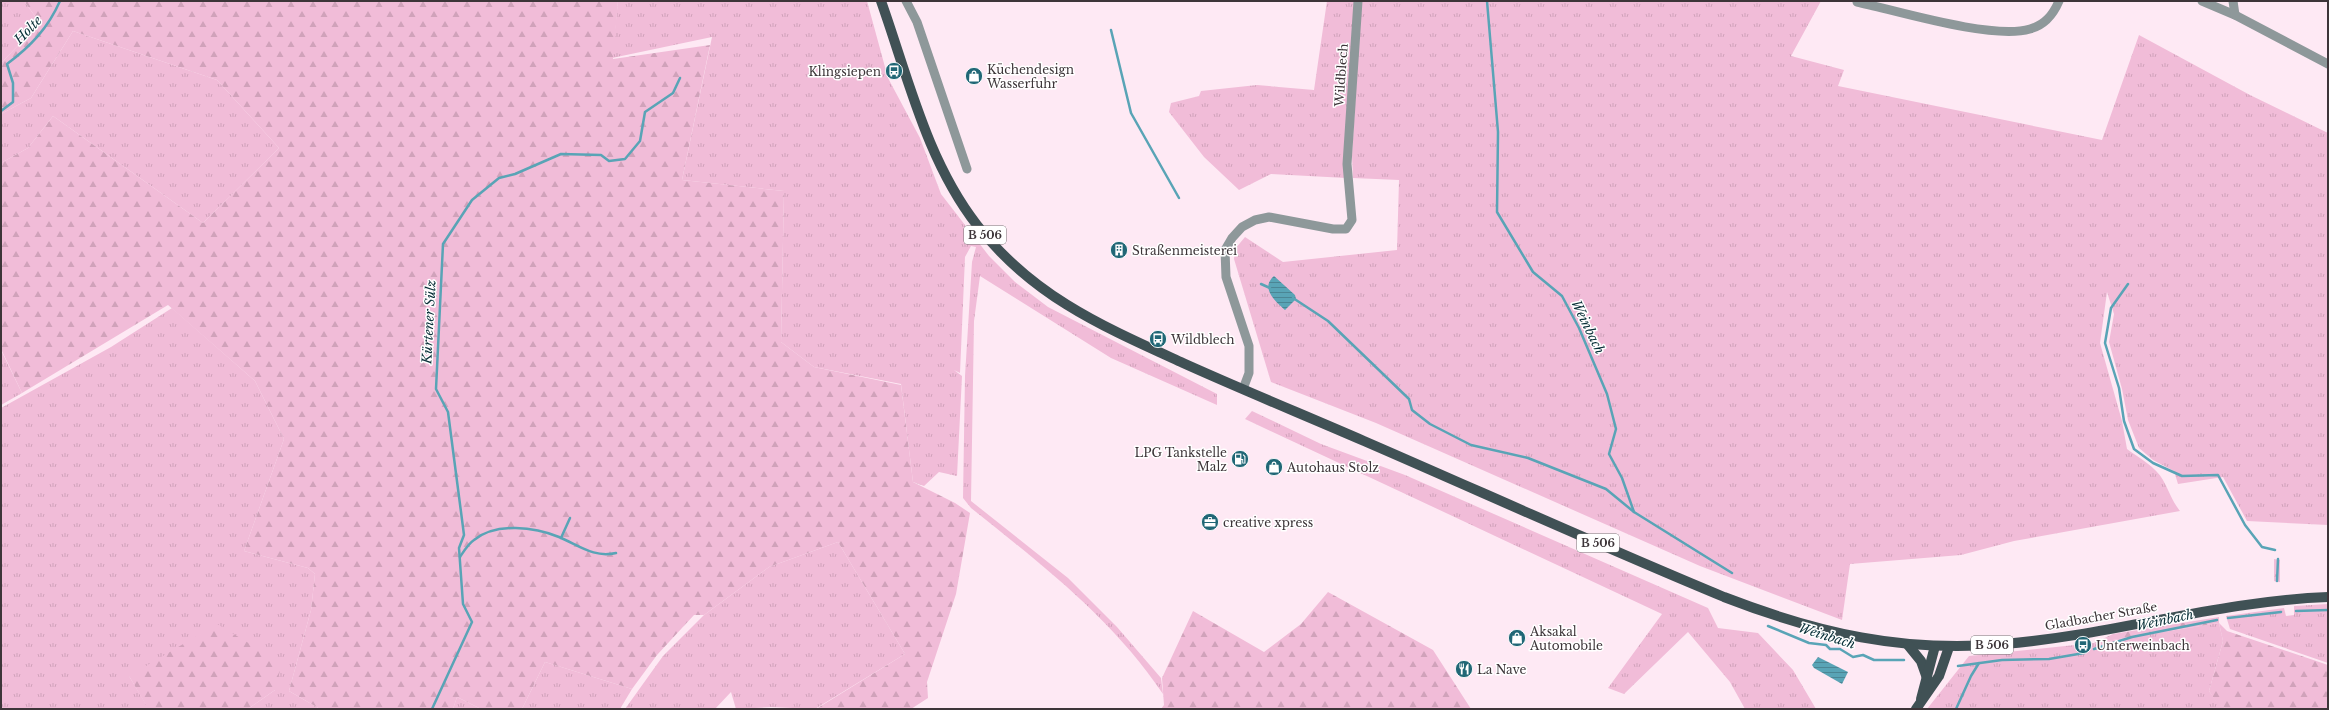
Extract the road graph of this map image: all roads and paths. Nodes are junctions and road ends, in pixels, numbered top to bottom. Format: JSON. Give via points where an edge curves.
{"nodes":[{"id":1,"x":881,"y":1,"type":"edge"},
{"id":2,"x":906,"y":1,"type":"edge"},
{"id":3,"x":1358,"y":1,"type":"edge"},
{"id":4,"x":2059,"y":1,"type":"edge"},
{"id":5,"x":2202,"y":1,"type":"edge"},
{"id":6,"x":2233,"y":1,"type":"edge"},
{"id":7,"x":1857,"y":2,"type":"dead end"},
{"id":8,"x":2235,"y":15,"type":"junction"},
{"id":9,"x":2328,"y":64,"type":"edge"},
{"id":10,"x":967,"y":170,"type":"dead end"},
{"id":11,"x":1243,"y":389,"type":"junction"},
{"id":12,"x":2328,"y":597,"type":"edge"},
{"id":13,"x":1908,"y":645,"type":"junction"},
{"id":14,"x":1935,"y":646,"type":"junction"},
{"id":15,"x":1949,"y":647,"type":"junction"},
{"id":16,"x":1927,"y":678,"type":"junction"},
{"id":17,"x":1918,"y":706,"type":"edge"}],
"edges":[{"from":1,"to":11,"type":"main road","number":"B 506","via":[[922,122],[942,168],[959,200],[996,247],[1032,282],[1074,311]]},
{"from":2,"to":10,"type":"street","via":[[917,22]]},
{"from":3,"to":11,"type":"street","name":"Wildblech","via":[[1347,164],[1352,220],[1346,229],[1332,229],[1269,217],[1254,220],[1242,227],[1225,250],[1226,277],[1249,346],[1249,372]]},
{"from":4,"to":7,"type":"street","via":[[2050,18],[2044,23],[2030,29],[2010,32],[1943,22]]},
{"from":5,"to":8,"type":"street"},
{"from":6,"to":8,"type":"street"},
{"from":8,"to":9,"type":"street"},
{"from":11,"to":13,"type":"main road","number":"B 506","via":[[1724,597],[1780,618],[1829,632]]},
{"from":12,"to":15,"type":"main road","name":"Gladbacher Straße","number":"B 506","via":[[2228,606],[2034,641]]},
{"from":13,"to":14,"type":"main road","number":"B 506"},
{"from":13,"to":16,"type":"main road","via":[[1921,661]]},
{"from":14,"to":15,"type":"main road","number":"B 506"},
{"from":14,"to":16,"type":"main road"},
{"from":15,"to":17,"type":"main road","via":[[1936,682]]},
{"from":16,"to":17,"type":"main road"}]}
